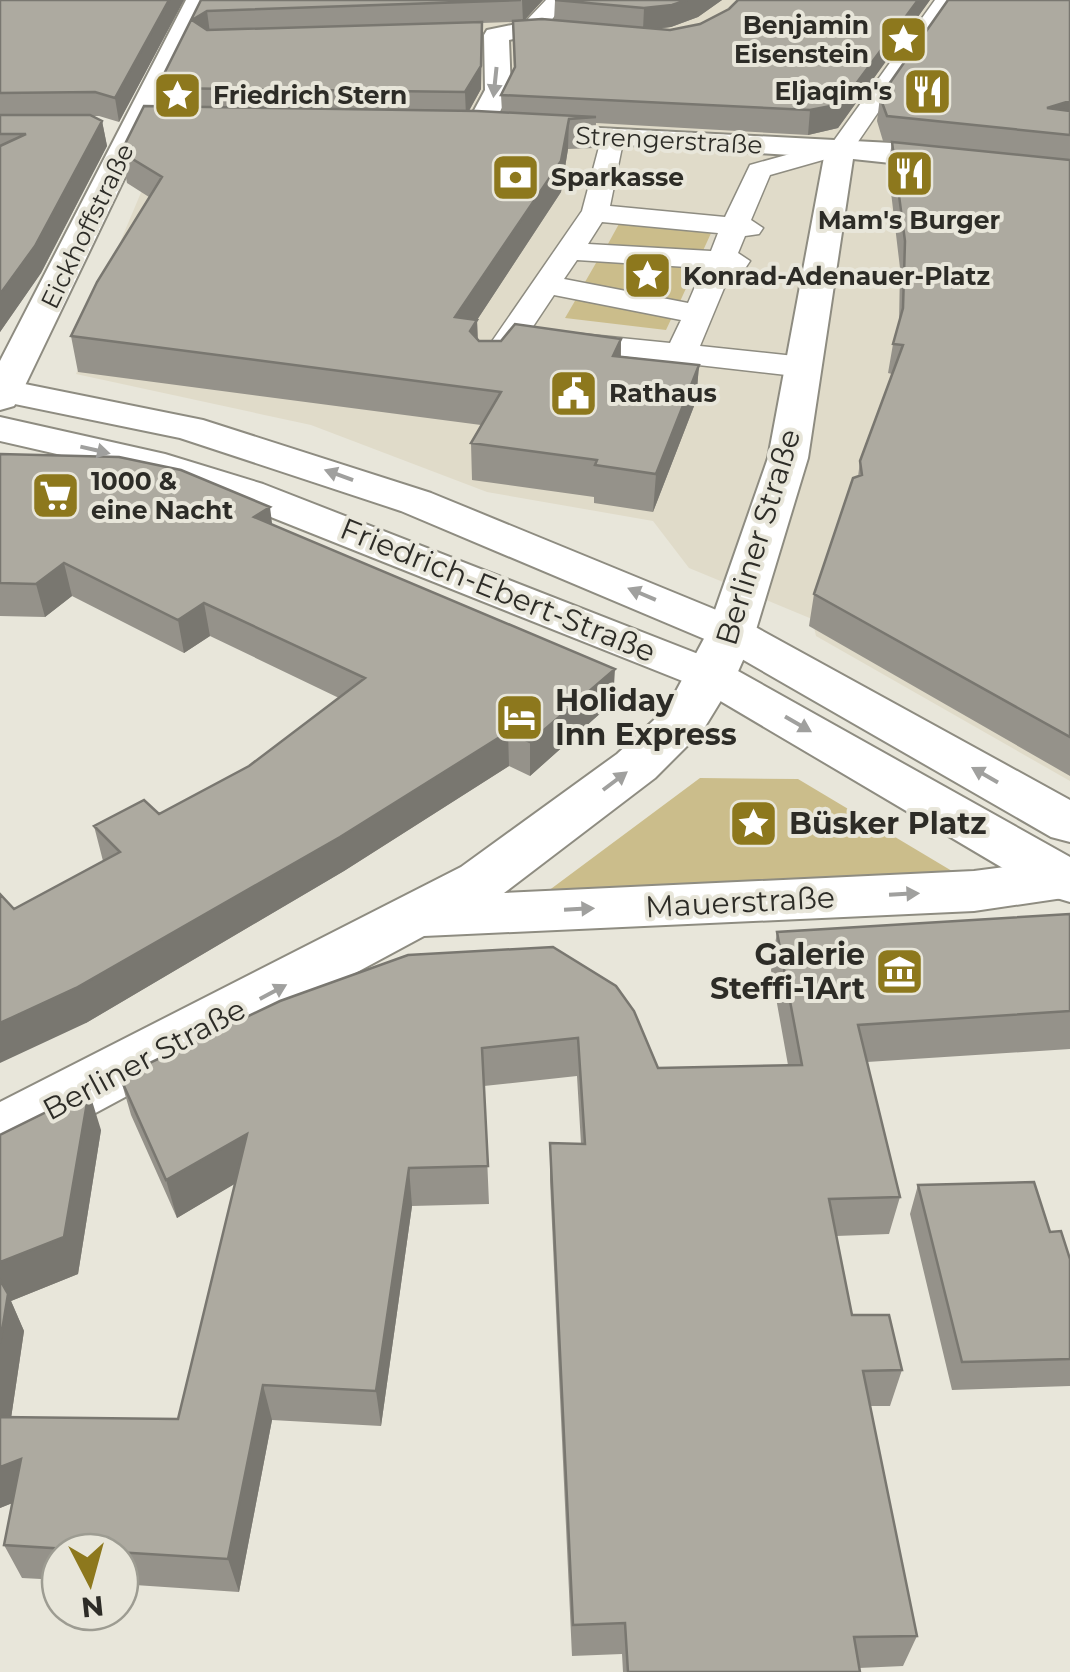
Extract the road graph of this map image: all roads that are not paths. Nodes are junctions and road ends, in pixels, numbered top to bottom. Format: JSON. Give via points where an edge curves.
{"nodes":[{"id":1,"x":198,"y":0,"type":"edge"},
{"id":2,"x":557,"y":0,"type":"edge"},
{"id":3,"x":946,"y":0,"type":"edge"},
{"id":4,"x":536,"y":27,"type":"junction"},
{"id":5,"x":927,"y":32,"type":"junction"},
{"id":6,"x":959,"y":35,"type":"edge"},
{"id":7,"x":611,"y":40,"type":"edge"},
{"id":8,"x":904,"y":61,"type":"junction"},
{"id":9,"x":930,"y":64,"type":"edge"},
{"id":10,"x":878,"y":96,"type":"junction"},
{"id":11,"x":906,"y":99,"type":"edge"},
{"id":12,"x":169,"y":122,"type":"edge"},
{"id":13,"x":122,"y":131,"type":"junction"},
{"id":14,"x":612,"y":137,"type":"junction"},
{"id":15,"x":840,"y":149,"type":"junction"},
{"id":16,"x":1070,"y":173,"type":"edge"},
{"id":17,"x":594,"y":213,"type":"junction"},
{"id":18,"x":746,"y":217,"type":"junction"},
{"id":19,"x":532,"y":258,"type":"dead end"},
{"id":20,"x":728,"y":260,"type":"junction"},
{"id":21,"x":560,"y":266,"type":"junction"},
{"id":22,"x":698,"y":314,"type":"junction"},
{"id":23,"x":511,"y":336,"type":"junction"},
{"id":24,"x":681,"y":354,"type":"junction"},
{"id":25,"x":492,"y":366,"type":"edge"},
{"id":26,"x":804,"y":367,"type":"junction"},
{"id":27,"x":1,"y":402,"type":"edge"},
{"id":28,"x":722,"y":655,"type":"junction"},
{"id":29,"x":1070,"y":824,"type":"edge"},
{"id":30,"x":1067,"y":881,"type":"edge"},
{"id":31,"x":415,"y":918,"type":"junction"},
{"id":32,"x":0,"y":1134,"type":"edge"}],
"edges":[{"from":1,"to":13,"type":"street","name":"Eickhoffstraße"},
{"from":2,"to":4,"type":"street"},
{"from":3,"to":5,"type":"street","name":"Berliner Straße"},
{"from":4,"to":7,"type":"street"},
{"from":4,"to":14,"type":"street","name":"Strengerstraße","one_way":true,"via":[[485,35],[498,90],[468,129]]},
{"from":5,"to":6,"type":"street"},
{"from":5,"to":8,"type":"street","name":"Berliner Straße"},
{"from":8,"to":9,"type":"street"},
{"from":8,"to":10,"type":"street","name":"Berliner Straße"},
{"from":10,"to":11,"type":"street"},
{"from":10,"to":15,"type":"street","name":"Berliner Straße","via":[[855,137]]},
{"from":12,"to":13,"type":"street"},
{"from":13,"to":27,"type":"street","name":"Eickhoffstraße"},
{"from":14,"to":15,"type":"street","name":"Strengerstraße"},
{"from":14,"to":17,"type":"street","via":[[593,179]]},
{"from":15,"to":16,"type":"street","name":"Strengerstraße"},
{"from":15,"to":18,"type":"street","via":[[759,170]]},
{"from":15,"to":26,"type":"street","name":"Berliner Straße"},
{"from":17,"to":18,"type":"street"},
{"from":17,"to":21,"type":"street"},
{"from":18,"to":20,"type":"street"},
{"from":19,"to":21,"type":"street"},
{"from":20,"to":21,"type":"street"},
{"from":20,"to":22,"type":"street"},
{"from":21,"to":22,"type":"street"},
{"from":21,"to":23,"type":"street"},
{"from":22,"to":24,"type":"street"},
{"from":23,"to":24,"type":"street"},
{"from":23,"to":25,"type":"street"},
{"from":24,"to":26,"type":"street","via":[[727,373]]},
{"from":26,"to":28,"type":"street","name":"Berliner Straße","via":[[788,458]]},
{"from":27,"to":28,"type":"street","name":"Friedrich-Ebert-Straße","via":[[151,463]]},
{"from":29,"to":28,"type":"street","name":"Friedrich-Ebert-Straße","one_way":true},
{"from":28,"to":30,"type":"street","name":"Friedrich-Ebert-Straße","one_way":true},
{"from":31,"to":28,"type":"street","name":"Berliner Straße","one_way":true,"via":[[481,880],[636,766],[684,719]]},
{"from":31,"to":30,"type":"street","name":"Mauerstraße","one_way":true},
{"from":32,"to":31,"type":"street","name":"Berliner Straße","one_way":true}]}
